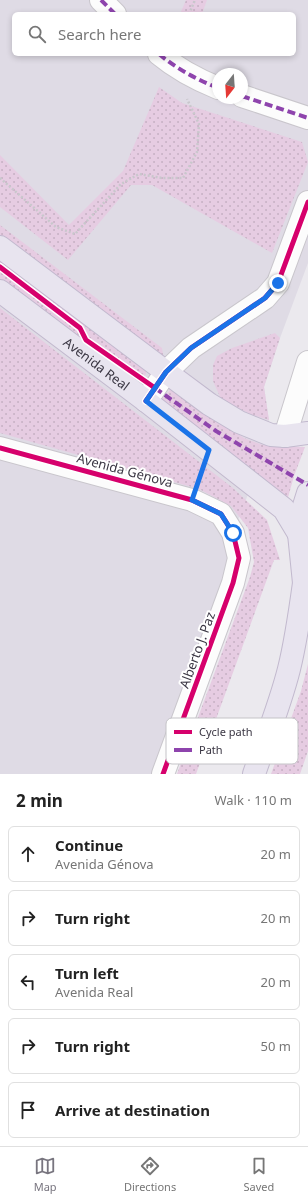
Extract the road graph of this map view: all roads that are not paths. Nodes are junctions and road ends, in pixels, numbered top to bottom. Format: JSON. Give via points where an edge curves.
{"nodes":[{"id":1,"x":100,"y":0,"type":"edge"},
{"id":2,"x":113,"y":12,"type":"edge"},
{"id":3,"x":165,"y":59,"type":"edge"},
{"id":4,"x":212,"y":86,"type":"edge"},
{"id":5,"x":248,"y":98,"type":"edge"},
{"id":6,"x":308,"y":118,"type":"edge"},
{"id":7,"x":308,"y":202,"type":"edge"},
{"id":8,"x":0,"y":247,"type":"edge"},
{"id":9,"x":0,"y":291,"type":"edge"},
{"id":10,"x":308,"y":362,"type":"edge"},
{"id":11,"x":166,"y":372,"type":"junction"},
{"id":12,"x":146,"y":401,"type":"junction"},
{"id":13,"x":308,"y":433,"type":"edge"},
{"id":14,"x":285,"y":436,"type":"junction"},
{"id":15,"x":0,"y":448,"type":"edge"},
{"id":16,"x":308,"y":493,"type":"edge"},
{"id":17,"x":233,"y":533,"type":"joint"},
{"id":18,"x":299,"y":534,"type":"junction"},
{"id":19,"x":306,"y":589,"type":"edge"},
{"id":20,"x":184,"y":718,"type":"edge"},
{"id":21,"x":274,"y":718,"type":"edge"},
{"id":22,"x":167,"y":764,"type":"edge"},
{"id":23,"x":258,"y":764,"type":"edge"},
{"id":24,"x":163,"y":774,"type":"edge"},
{"id":25,"x":254,"y":774,"type":"edge"}],
"edges":[{"from":1,"to":2,"type":"street"},
{"from":3,"to":4,"type":"street","via":[[197,80]]},
{"from":5,"to":6,"type":"street"},
{"from":7,"to":11,"type":"street","via":[[278,283],[265,298],[191,348]]},
{"from":8,"to":11,"type":"main road"},
{"from":9,"to":12,"type":"main road","name":"Avenida Real"},
{"from":10,"to":14,"type":"street"},
{"from":11,"to":12,"type":"street"},
{"from":11,"to":14,"type":"main road","via":[[209,404],[239,422],[272,435]]},
{"from":12,"to":18,"type":"main road","name":"Avenida Real","via":[[284,509]]},
{"from":13,"to":14,"type":"main road"},
{"from":15,"to":17,"type":"street","name":"Avenida Génova","via":[[192,500],[221,514]]},
{"from":16,"to":18,"type":"main road"},
{"from":17,"to":20,"type":"street","name":"Alberto J. Paz","via":[[239,558],[233,583]]},
{"from":18,"to":19,"type":"main road"},
{"from":19,"to":21,"type":"main road","via":[[289,669]]},
{"from":22,"to":24,"type":"street","name":"Alberto J. Paz"},
{"from":23,"to":25,"type":"main road"}]}
